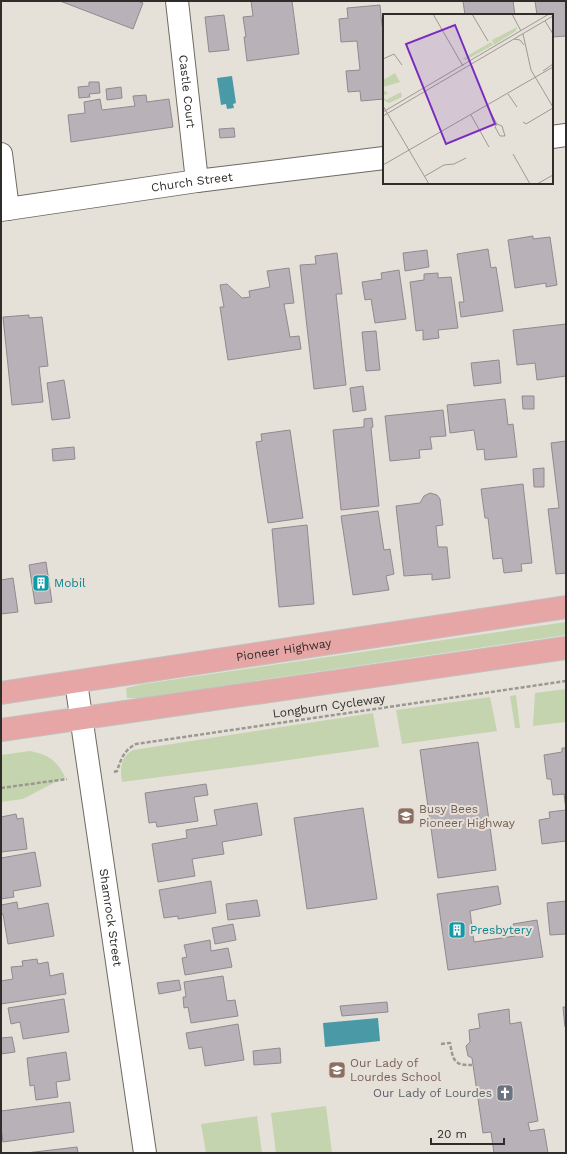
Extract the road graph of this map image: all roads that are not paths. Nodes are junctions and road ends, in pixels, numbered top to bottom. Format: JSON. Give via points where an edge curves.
{"nodes":[{"id":1,"x":177,"y":1,"type":"edge"},
{"id":2,"x":566,"y":135,"type":"edge"},
{"id":3,"x":553,"y":137,"type":"edge"},
{"id":4,"x":1,"y":154,"type":"edge"},
{"id":5,"x":383,"y":158,"type":"edge"},
{"id":6,"x":197,"y":181,"type":"junction"},
{"id":7,"x":4,"y":210,"type":"edge"},
{"id":8,"x":566,"y":607,"type":"edge"},
{"id":9,"x":566,"y":648,"type":"edge"},
{"id":10,"x":76,"y":682,"type":"junction"},
{"id":11,"x":1,"y":693,"type":"edge"},
{"id":12,"x":81,"y":718,"type":"junction"},
{"id":13,"x":1,"y":730,"type":"edge"},
{"id":14,"x":145,"y":1153,"type":"edge"}],
"edges":[{"from":1,"to":6,"type":"street","name":"Castle Court"},
{"from":2,"to":3,"type":"street"},
{"from":4,"to":7,"type":"street"},
{"from":5,"to":6,"type":"street","name":"Church Street"},
{"from":6,"to":7,"type":"street","name":"Church Street"},
{"from":8,"to":10,"type":"main road","name":"Pioneer Highway"},
{"from":9,"to":12,"type":"main road"},
{"from":10,"to":11,"type":"main road","name":"Pioneer Highway"},
{"from":10,"to":12,"type":"street","name":"Shamrock Street"},
{"from":12,"to":13,"type":"main road"},
{"from":12,"to":14,"type":"street","name":"Shamrock Street"}]}
